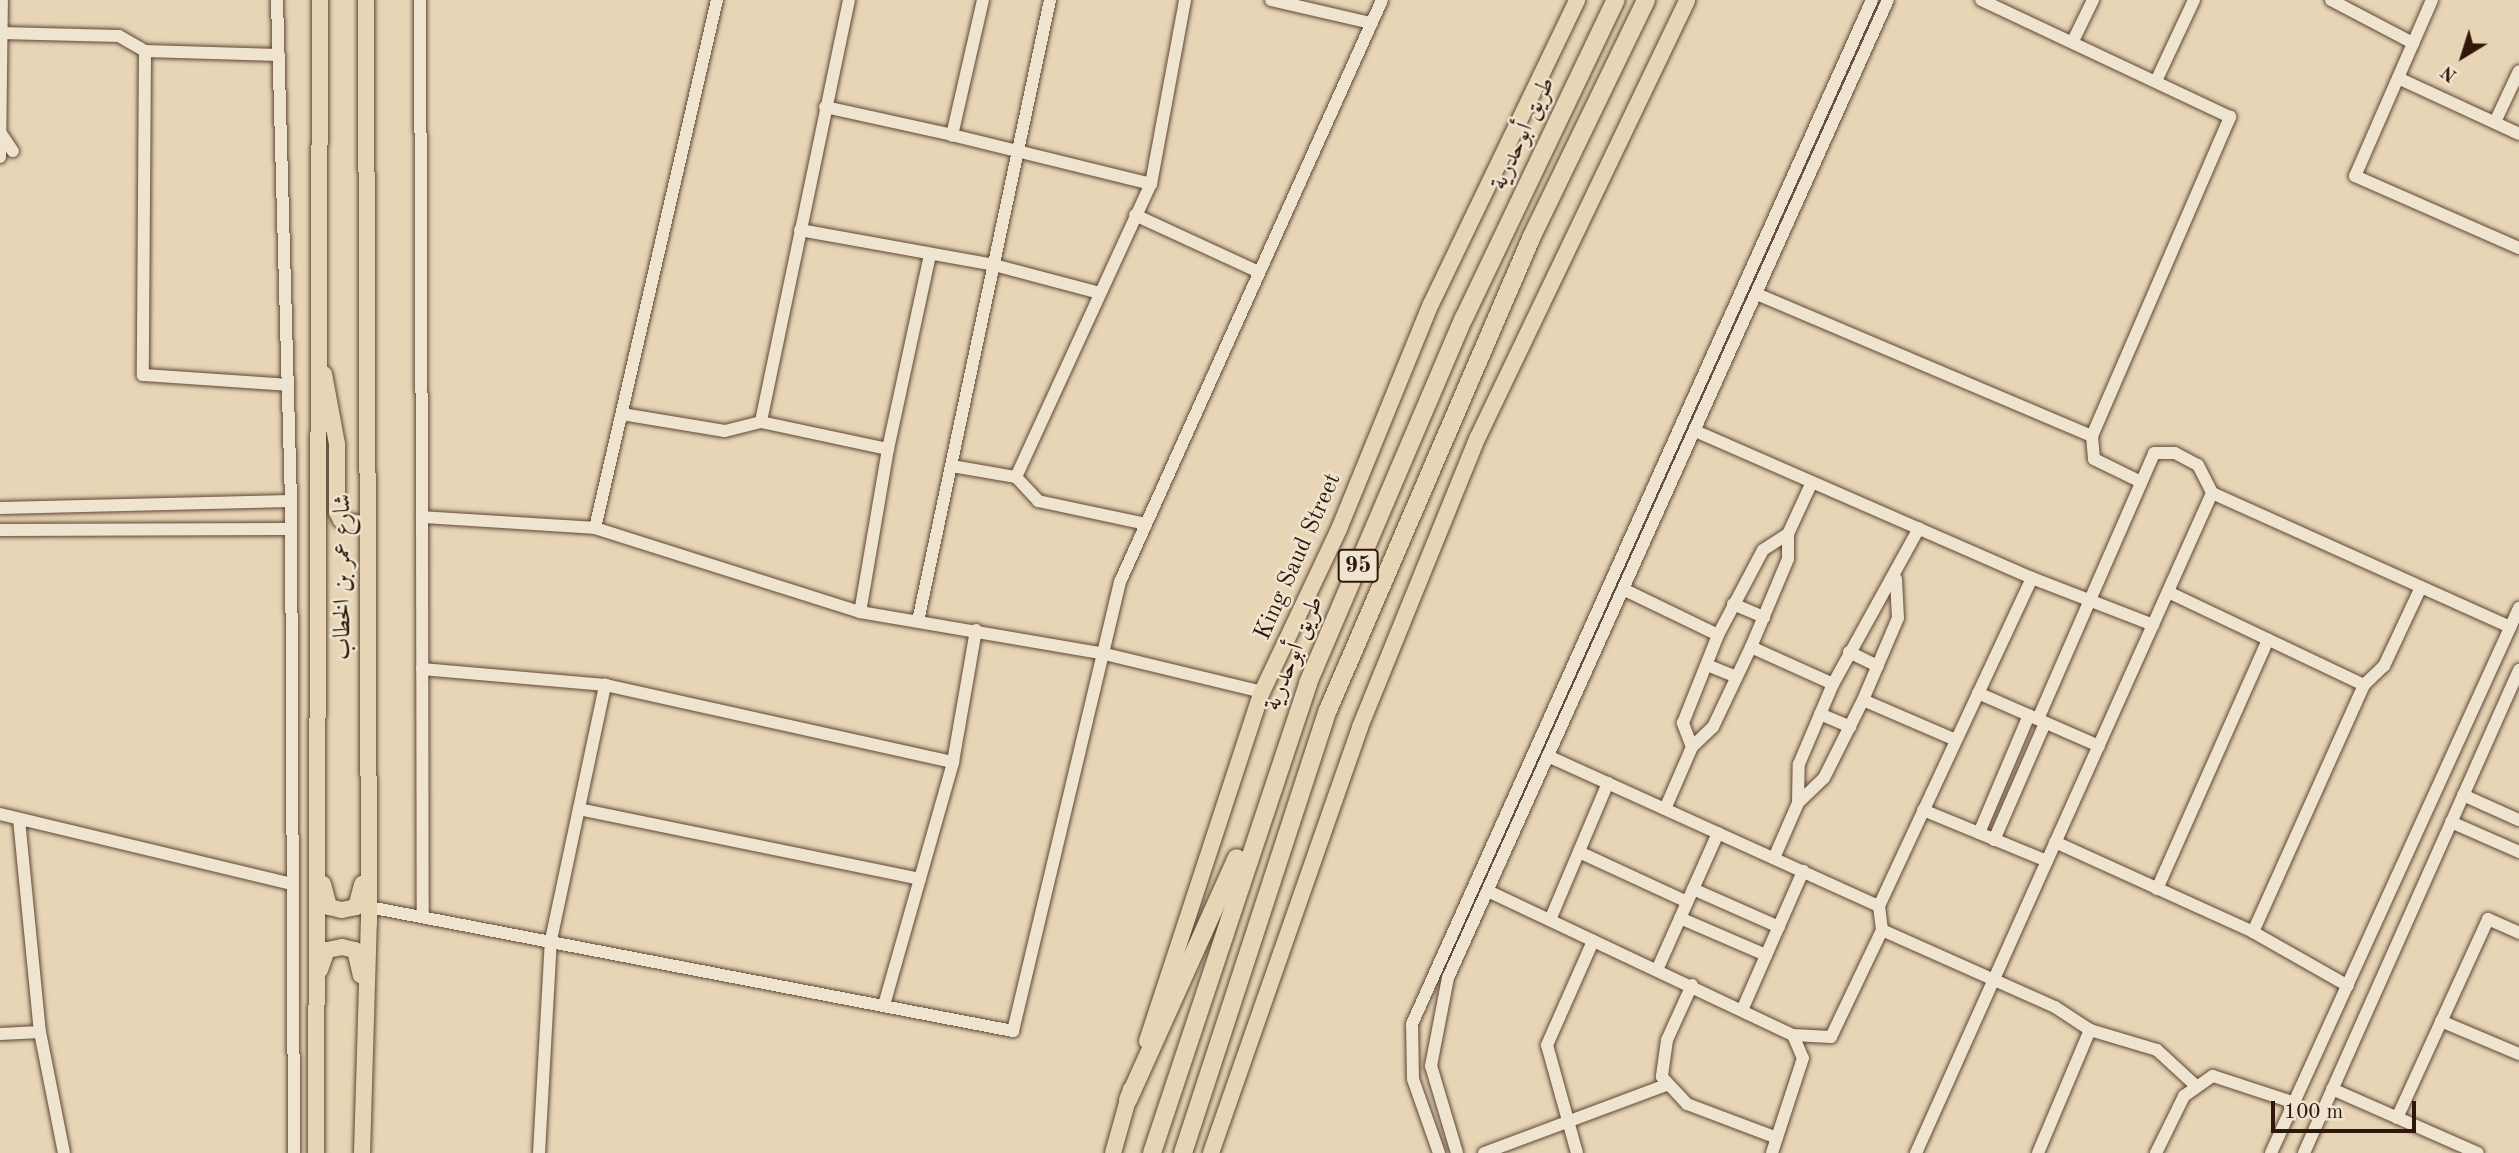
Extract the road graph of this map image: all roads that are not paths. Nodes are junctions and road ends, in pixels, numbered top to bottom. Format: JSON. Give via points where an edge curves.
{"nodes":[{"id":1,"x":2,"y":0,"type":"edge"},
{"id":2,"x":277,"y":0,"type":"edge"},
{"id":3,"x":320,"y":0,"type":"edge"},
{"id":4,"x":366,"y":0,"type":"edge"},
{"id":5,"x":420,"y":0,"type":"edge"},
{"id":6,"x":718,"y":0,"type":"edge"},
{"id":7,"x":849,"y":0,"type":"edge"},
{"id":8,"x":983,"y":0,"type":"edge"},
{"id":9,"x":1050,"y":0,"type":"edge"},
{"id":10,"x":1185,"y":0,"type":"edge"},
{"id":11,"x":1271,"y":0,"type":"edge"},
{"id":12,"x":1381,"y":0,"type":"edge"},
{"id":13,"x":1577,"y":0,"type":"edge"},
{"id":14,"x":1646,"y":0,"type":"edge"},
{"id":15,"x":1687,"y":0,"type":"edge"},
{"id":16,"x":1872,"y":0,"type":"edge"},
{"id":17,"x":1888,"y":0,"type":"edge"},
{"id":18,"x":1981,"y":0,"type":"edge"},
{"id":19,"x":2093,"y":0,"type":"edge"},
{"id":20,"x":2194,"y":0,"type":"edge"},
{"id":21,"x":2331,"y":0,"type":"edge"},
{"id":22,"x":2432,"y":0,"type":"edge"},
{"id":23,"x":1613,"y":3,"type":"edge"},
{"id":24,"x":1371,"y":23,"type":"junction"},
{"id":25,"x":1,"y":33,"type":"edge"},
{"id":26,"x":2073,"y":41,"type":"junction"},
{"id":27,"x":2413,"y":43,"type":"junction"},
{"id":28,"x":145,"y":51,"type":"junction"},
{"id":29,"x":279,"y":55,"type":"junction"},
{"id":30,"x":2519,"y":71,"type":"edge"},
{"id":31,"x":2398,"y":78,"type":"junction"},
{"id":32,"x":2157,"y":79,"type":"junction"},
{"id":33,"x":825,"y":107,"type":"junction"},
{"id":34,"x":2495,"y":122,"type":"junction"},
{"id":35,"x":0,"y":132,"type":"edge"},
{"id":36,"x":2519,"y":134,"type":"edge"},
{"id":37,"x":951,"y":135,"type":"junction"},
{"id":38,"x":1019,"y":148,"type":"junction"},
{"id":39,"x":13,"y":151,"type":"dead end"},
{"id":40,"x":0,"y":156,"type":"edge"},
{"id":41,"x":1151,"y":184,"type":"junction"},
{"id":42,"x":1135,"y":215,"type":"junction"},
{"id":43,"x":800,"y":230,"type":"junction"},
{"id":44,"x":2519,"y":248,"type":"edge"},
{"id":45,"x":930,"y":254,"type":"junction"},
{"id":46,"x":994,"y":265,"type":"junction"},
{"id":47,"x":1259,"y":272,"type":"junction"},
{"id":48,"x":1096,"y":292,"type":"junction"},
{"id":49,"x":1757,"y":294,"type":"junction"},
{"id":50,"x":317,"y":334,"type":"junction"},
{"id":51,"x":288,"y":385,"type":"junction"},
{"id":52,"x":622,"y":414,"type":"junction"},
{"id":53,"x":761,"y":422,"type":"junction"},
{"id":54,"x":1696,"y":431,"type":"junction"},
{"id":55,"x":2092,"y":436,"type":"junction"},
{"id":56,"x":888,"y":449,"type":"junction"},
{"id":57,"x":952,"y":466,"type":"junction"},
{"id":58,"x":1016,"y":477,"type":"junction"},
{"id":59,"x":1812,"y":482,"type":"junction"},
{"id":60,"x":2141,"y":482,"type":"junction"},
{"id":61,"x":2212,"y":493,"type":"junction"},
{"id":62,"x":291,"y":501,"type":"junction"},
{"id":63,"x":0,"y":508,"type":"edge"},
{"id":64,"x":422,"y":517,"type":"junction"},
{"id":65,"x":1146,"y":524,"type":"junction"},
{"id":66,"x":366,"y":525,"type":"junction"},
{"id":67,"x":595,"y":528,"type":"junction"},
{"id":68,"x":1919,"y":528,"type":"junction"},
{"id":69,"x":287,"y":529,"type":"junction"},
{"id":70,"x":0,"y":530,"type":"edge"},
{"id":71,"x":1788,"y":534,"type":"junction"},
{"id":72,"x":2032,"y":578,"type":"junction"},
{"id":73,"x":1896,"y":579,"type":"junction"},
{"id":74,"x":2421,"y":587,"type":"junction"},
{"id":75,"x":1625,"y":590,"type":"junction"},
{"id":76,"x":2168,"y":592,"type":"junction"},
{"id":77,"x":2091,"y":601,"type":"junction"},
{"id":78,"x":1733,"y":604,"type":"junction"},
{"id":79,"x":2519,"y":608,"type":"edge"},
{"id":80,"x":860,"y":612,"type":"junction"},
{"id":81,"x":1764,"y":617,"type":"junction"},
{"id":82,"x":918,"y":621,"type":"junction"},
{"id":83,"x":2153,"y":625,"type":"junction"},
{"id":84,"x":2510,"y":627,"type":"junction"},
{"id":85,"x":976,"y":629,"type":"junction"},
{"id":86,"x":1718,"y":635,"type":"junction"},
{"id":87,"x":2268,"y":640,"type":"junction"},
{"id":88,"x":1751,"y":647,"type":"junction"},
{"id":89,"x":1849,"y":652,"type":"junction"},
{"id":90,"x":1101,"y":653,"type":"junction"},
{"id":91,"x":1707,"y":665,"type":"junction"},
{"id":92,"x":1878,"y":666,"type":"junction"},
{"id":93,"x":422,"y":669,"type":"junction"},
{"id":94,"x":2519,"y":670,"type":"edge"},
{"id":95,"x":1737,"y":677,"type":"junction"},
{"id":96,"x":1833,"y":684,"type":"junction"},
{"id":97,"x":605,"y":685,"type":"junction"},
{"id":98,"x":2364,"y":685,"type":"junction"},
{"id":99,"x":1262,"y":692,"type":"junction"},
{"id":100,"x":1978,"y":693,"type":"junction"},
{"id":101,"x":1863,"y":700,"type":"junction"},
{"id":102,"x":1820,"y":714,"type":"junction"},
{"id":103,"x":2037,"y":719,"type":"junction"},
{"id":104,"x":1850,"y":727,"type":"junction"},
{"id":105,"x":1956,"y":740,"type":"junction"},
{"id":106,"x":2099,"y":746,"type":"junction"},
{"id":107,"x":1692,"y":747,"type":"junction"},
{"id":108,"x":1550,"y":757,"type":"junction"},
{"id":109,"x":953,"y":762,"type":"junction"},
{"id":110,"x":1277,"y":769,"type":"junction"},
{"id":111,"x":1608,"y":783,"type":"junction"},
{"id":112,"x":2463,"y":795,"type":"junction"},
{"id":113,"x":1798,"y":803,"type":"junction"},
{"id":114,"x":579,"y":808,"type":"junction"},
{"id":115,"x":1665,"y":809,"type":"junction"},
{"id":116,"x":1923,"y":810,"type":"junction"},
{"id":117,"x":0,"y":814,"type":"edge"},
{"id":118,"x":368,"y":817,"type":"junction"},
{"id":119,"x":19,"y":819,"type":"junction"},
{"id":120,"x":2519,"y":820,"type":"edge"},
{"id":121,"x":2451,"y":822,"type":"junction"},
{"id":122,"x":317,"y":826,"type":"junction"},
{"id":123,"x":1718,"y":833,"type":"junction"},
{"id":124,"x":1979,"y":833,"type":"junction"},
{"id":125,"x":1994,"y":840,"type":"junction"},
{"id":126,"x":2055,"y":842,"type":"junction"},
{"id":127,"x":1579,"y":852,"type":"junction"},
{"id":128,"x":2519,"y":852,"type":"edge"},
{"id":129,"x":1774,"y":858,"type":"junction"},
{"id":130,"x":2047,"y":861,"type":"junction"},
{"id":131,"x":1803,"y":871,"type":"junction"},
{"id":132,"x":920,"y":879,"type":"junction"},
{"id":133,"x":291,"y":884,"type":"junction"},
{"id":134,"x":2157,"y":888,"type":"junction"},
{"id":135,"x":1490,"y":891,"type":"junction"},
{"id":136,"x":1690,"y":895,"type":"junction"},
{"id":137,"x":1879,"y":906,"type":"junction"},
{"id":138,"x":369,"y":907,"type":"junction"},
{"id":139,"x":423,"y":915,"type":"junction"},
{"id":140,"x":1680,"y":918,"type":"junction"},
{"id":141,"x":1550,"y":920,"type":"junction"},
{"id":142,"x":1779,"y":927,"type":"junction"},
{"id":143,"x":1882,"y":930,"type":"junction"},
{"id":144,"x":2253,"y":932,"type":"junction"},
{"id":145,"x":2519,"y":933,"type":"edge"},
{"id":146,"x":551,"y":940,"type":"junction"},
{"id":147,"x":1592,"y":941,"type":"junction"},
{"id":148,"x":1766,"y":955,"type":"junction"},
{"id":149,"x":1657,"y":970,"type":"junction"},
{"id":150,"x":1993,"y":981,"type":"junction"},
{"id":151,"x":1692,"y":985,"type":"junction"},
{"id":152,"x":2348,"y":986,"type":"junction"},
{"id":153,"x":884,"y":1005,"type":"junction"},
{"id":154,"x":1743,"y":1009,"type":"junction"},
{"id":155,"x":2441,"y":1021,"type":"junction"},
{"id":156,"x":2090,"y":1030,"type":"junction"},
{"id":157,"x":40,"y":1032,"type":"junction"},
{"id":158,"x":366,"y":1033,"type":"junction"},
{"id":159,"x":0,"y":1034,"type":"edge"},
{"id":160,"x":1793,"y":1035,"type":"junction"},
{"id":161,"x":316,"y":1041,"type":"junction"},
{"id":162,"x":2519,"y":1054,"type":"edge"},
{"id":163,"x":2194,"y":1084,"type":"junction"},
{"id":164,"x":1666,"y":1085,"type":"junction"},
{"id":165,"x":2332,"y":1089,"type":"junction"},
{"id":166,"x":1128,"y":1100,"type":"junction"},
{"id":167,"x":2295,"y":1102,"type":"junction"},
{"id":168,"x":2398,"y":1118,"type":"junction"},
{"id":169,"x":1564,"y":1124,"type":"junction"},
{"id":170,"x":1777,"y":1138,"type":"junction"},
{"id":171,"x":64,"y":1153,"type":"edge"},
{"id":172,"x":294,"y":1153,"type":"edge"},
{"id":173,"x":316,"y":1153,"type":"edge"},
{"id":174,"x":362,"y":1153,"type":"edge"},
{"id":175,"x":538,"y":1153,"type":"edge"},
{"id":176,"x":1113,"y":1153,"type":"edge"},
{"id":177,"x":1152,"y":1153,"type":"edge"},
{"id":178,"x":1183,"y":1153,"type":"edge"},
{"id":179,"x":1211,"y":1153,"type":"edge"},
{"id":180,"x":1438,"y":1153,"type":"edge"},
{"id":181,"x":1457,"y":1153,"type":"edge"},
{"id":182,"x":1484,"y":1153,"type":"edge"},
{"id":183,"x":1577,"y":1153,"type":"edge"},
{"id":184,"x":1772,"y":1153,"type":"edge"},
{"id":185,"x":1916,"y":1153,"type":"edge"},
{"id":186,"x":2038,"y":1153,"type":"edge"},
{"id":187,"x":2156,"y":1153,"type":"edge"},
{"id":188,"x":2271,"y":1153,"type":"edge"},
{"id":189,"x":2304,"y":1153,"type":"edge"},
{"id":190,"x":2479,"y":1153,"type":"edge"}],
"edges":[{"from":1,"to":25,"type":"street"},
{"from":2,"to":29,"type":"street"},
{"from":3,"to":50,"type":"main road","name":"شارع عمر بن الخطاب"},
{"from":4,"to":66,"type":"main road","name":"شارع عمر بن الخطاب"},
{"from":5,"to":64,"type":"street"},
{"from":6,"to":52,"type":"street"},
{"from":7,"to":33,"type":"street"},
{"from":8,"to":37,"type":"street"},
{"from":9,"to":38,"type":"street"},
{"from":10,"to":41,"type":"street"},
{"from":11,"to":24,"type":"street"},
{"from":12,"to":24,"type":"street"},
{"from":13,"to":99,"type":"main road","name":"King Saud Street","via":[[1431,304],[1339,529]]},
{"from":14,"to":178,"type":"highway","name":"طريق أبوحدرية","number":"95","via":[[1532,236],[1328,710]]},
{"from":15,"to":179,"type":"main road","via":[[1478,437],[1360,727]]},
{"from":16,"to":180,"type":"street","via":[[1412,1024],[1413,1079]]},
{"from":17,"to":49,"type":"street"},
{"from":18,"to":26,"type":"street"},
{"from":19,"to":26,"type":"street"},
{"from":20,"to":32,"type":"street"},
{"from":21,"to":27,"type":"street"},
{"from":22,"to":27,"type":"street"},
{"from":23,"to":110,"type":"highway","name":"طريق أبوحدرية","number":"95","via":[[1464,318]]},
{"from":24,"to":47,"type":"street"},
{"from":25,"to":28,"type":"street","via":[[119,36]]},
{"from":25,"to":35,"type":"street"},
{"from":26,"to":32,"type":"street"},
{"from":27,"to":31,"type":"street"},
{"from":28,"to":29,"type":"street"},
{"from":28,"to":51,"type":"street","via":[[143,375]]},
{"from":29,"to":51,"type":"street"},
{"from":30,"to":34,"type":"street"},
{"from":31,"to":34,"type":"street"},
{"from":31,"to":44,"type":"street","via":[[2355,176]]},
{"from":32,"to":55,"type":"street","via":[[2230,117]]},
{"from":33,"to":37,"type":"street"},
{"from":33,"to":43,"type":"street"},
{"from":34,"to":36,"type":"street"},
{"from":35,"to":39,"type":"street"},
{"from":35,"to":40,"type":"street"},
{"from":37,"to":38,"type":"street"},
{"from":38,"to":41,"type":"street"},
{"from":38,"to":46,"type":"street"},
{"from":41,"to":42,"type":"street"},
{"from":42,"to":47,"type":"street"},
{"from":42,"to":48,"type":"street"},
{"from":43,"to":45,"type":"street"},
{"from":43,"to":53,"type":"street"},
{"from":45,"to":46,"type":"street"},
{"from":45,"to":56,"type":"street"},
{"from":46,"to":48,"type":"street"},
{"from":46,"to":57,"type":"street"},
{"from":47,"to":65,"type":"street"},
{"from":48,"to":58,"type":"street"},
{"from":49,"to":54,"type":"street"},
{"from":49,"to":55,"type":"street"},
{"from":50,"to":66,"type":"main road","via":[[337,444],[337,512],[341,520]]},
{"from":50,"to":122,"type":"main road","name":"شارع عمر بن الخطاب"},
{"from":51,"to":62,"type":"street"},
{"from":52,"to":53,"type":"street","via":[[725,431]]},
{"from":52,"to":67,"type":"street"},
{"from":53,"to":56,"type":"street"},
{"from":54,"to":59,"type":"street"},
{"from":54,"to":75,"type":"street"},
{"from":55,"to":60,"type":"street","via":[[2094,459]]},
{"from":56,"to":80,"type":"street"},
{"from":57,"to":58,"type":"street"},
{"from":57,"to":82,"type":"street"},
{"from":58,"to":65,"type":"street","via":[[1038,501]]},
{"from":59,"to":68,"type":"street"},
{"from":59,"to":71,"type":"street"},
{"from":60,"to":61,"type":"street","via":[[2154,453],[2163,451],[2198,465]]},
{"from":60,"to":77,"type":"street"},
{"from":61,"to":74,"type":"street"},
{"from":61,"to":76,"type":"street"},
{"from":62,"to":63,"type":"street"},
{"from":62,"to":69,"type":"street"},
{"from":64,"to":67,"type":"street"},
{"from":64,"to":93,"type":"street"},
{"from":65,"to":90,"type":"street","via":[[1120,582]]},
{"from":66,"to":118,"type":"main road","name":"شارع عمر بن الخطاب"},
{"from":67,"to":80,"type":"street"},
{"from":68,"to":72,"type":"street"},
{"from":68,"to":73,"type":"street"},
{"from":69,"to":70,"type":"street"},
{"from":69,"to":133,"type":"street"},
{"from":71,"to":78,"type":"street","via":[[1763,551]]},
{"from":71,"to":81,"type":"street","via":[[1788,558]]},
{"from":72,"to":77,"type":"street"},
{"from":72,"to":100,"type":"street"},
{"from":73,"to":89,"type":"street","via":[[1873,605]]},
{"from":73,"to":92,"type":"street","via":[[1898,618]]},
{"from":74,"to":84,"type":"street"},
{"from":74,"to":98,"type":"street","via":[[2384,666]]},
{"from":75,"to":86,"type":"street"},
{"from":75,"to":108,"type":"street"},
{"from":76,"to":83,"type":"street"},
{"from":76,"to":87,"type":"street"},
{"from":77,"to":83,"type":"street"},
{"from":77,"to":103,"type":"street"},
{"from":78,"to":81,"type":"street"},
{"from":78,"to":86,"type":"street"},
{"from":79,"to":84,"type":"street"},
{"from":80,"to":82,"type":"street"},
{"from":81,"to":88,"type":"street"},
{"from":82,"to":85,"type":"street"},
{"from":83,"to":106,"type":"street"},
{"from":84,"to":152,"type":"street"},
{"from":85,"to":90,"type":"street"},
{"from":85,"to":109,"type":"street"},
{"from":86,"to":91,"type":"street"},
{"from":87,"to":98,"type":"street"},
{"from":87,"to":134,"type":"street"},
{"from":88,"to":95,"type":"street"},
{"from":88,"to":96,"type":"street"},
{"from":89,"to":92,"type":"street"},
{"from":89,"to":96,"type":"street"},
{"from":90,"to":99,"type":"street"},
{"from":90,"to":153,"type":"street","via":[[1013,1031]]},
{"from":91,"to":95,"type":"street"},
{"from":91,"to":107,"type":"street","via":[[1684,723]]},
{"from":92,"to":101,"type":"street"},
{"from":93,"to":97,"type":"street"},
{"from":93,"to":139,"type":"street"},
{"from":94,"to":112,"type":"street"},
{"from":95,"to":107,"type":"street","via":[[1708,735]]},
{"from":96,"to":102,"type":"street"},
{"from":97,"to":109,"type":"street"},
{"from":97,"to":114,"type":"street"},
{"from":98,"to":144,"type":"street"},
{"from":99,"to":166,"type":"main road","name":"King Saud Street"},
{"from":100,"to":103,"type":"street"},
{"from":100,"to":105,"type":"street"},
{"from":101,"to":104,"type":"street"},
{"from":101,"to":105,"type":"street"},
{"from":102,"to":104,"type":"street"},
{"from":102,"to":113,"type":"street","via":[[1799,764]]},
{"from":103,"to":106,"type":"street"},
{"from":103,"to":124,"type":"street"},
{"from":103,"to":125,"type":"street"},
{"from":104,"to":113,"type":"street","via":[[1824,778]]},
{"from":105,"to":116,"type":"street"},
{"from":106,"to":126,"type":"street"},
{"from":107,"to":115,"type":"street"},
{"from":108,"to":111,"type":"street"},
{"from":108,"to":135,"type":"street"},
{"from":109,"to":132,"type":"street"},
{"from":110,"to":166,"type":"highway"},
{"from":110,"to":177,"type":"highway","name":"طريق أبوحدرية","number":"95"},
{"from":111,"to":115,"type":"street"},
{"from":111,"to":127,"type":"street"},
{"from":112,"to":120,"type":"street"},
{"from":112,"to":121,"type":"street"},
{"from":113,"to":129,"type":"street"},
{"from":114,"to":132,"type":"street"},
{"from":114,"to":146,"type":"street"},
{"from":115,"to":123,"type":"street"},
{"from":116,"to":124,"type":"street"},
{"from":116,"to":137,"type":"street"},
{"from":117,"to":119,"type":"street"},
{"from":118,"to":122,"type":"main road","via":[[361,892],[356,907],[342,910],[329,906],[324,893]]},
{"from":118,"to":138,"type":"main road","name":"شارع عمر بن الخطاب"},
{"from":119,"to":133,"type":"street"},
{"from":119,"to":157,"type":"street"},
{"from":121,"to":128,"type":"street"},
{"from":121,"to":165,"type":"street"},
{"from":122,"to":161,"type":"main road","name":"شارع عمر بن الخطاب"},
{"from":123,"to":129,"type":"street"},
{"from":123,"to":136,"type":"street"},
{"from":124,"to":125,"type":"street"},
{"from":125,"to":130,"type":"street"},
{"from":126,"to":130,"type":"street"},
{"from":126,"to":134,"type":"street"},
{"from":127,"to":136,"type":"street"},
{"from":127,"to":141,"type":"street"},
{"from":129,"to":131,"type":"street"},
{"from":130,"to":150,"type":"street"},
{"from":131,"to":137,"type":"street"},
{"from":131,"to":142,"type":"street"},
{"from":132,"to":153,"type":"street"},
{"from":133,"to":172,"type":"street"},
{"from":134,"to":144,"type":"street"},
{"from":135,"to":141,"type":"street"},
{"from":135,"to":181,"type":"street","via":[[1448,978],[1434,1025],[1431,1066]]},
{"from":136,"to":140,"type":"street"},
{"from":136,"to":142,"type":"street"},
{"from":137,"to":143,"type":"street"},
{"from":138,"to":139,"type":"street"},
{"from":138,"to":158,"type":"main road","name":"شارع عمر بن الخطاب"},
{"from":139,"to":146,"type":"street"},
{"from":140,"to":148,"type":"street"},
{"from":140,"to":149,"type":"street"},
{"from":141,"to":147,"type":"street"},
{"from":142,"to":148,"type":"street"},
{"from":143,"to":150,"type":"street"},
{"from":143,"to":160,"type":"street","via":[[1831,1037]]},
{"from":144,"to":152,"type":"street"},
{"from":145,"to":155,"type":"street","via":[[2488,919]]},
{"from":146,"to":153,"type":"street"},
{"from":146,"to":175,"type":"street"},
{"from":147,"to":149,"type":"street"},
{"from":147,"to":169,"type":"street","via":[[1547,1045]]},
{"from":148,"to":154,"type":"street"},
{"from":149,"to":151,"type":"street"},
{"from":150,"to":156,"type":"street"},
{"from":150,"to":185,"type":"street"},
{"from":151,"to":154,"type":"street"},
{"from":151,"to":164,"type":"street","via":[[1661,1058]]},
{"from":152,"to":167,"type":"street"},
{"from":154,"to":160,"type":"street"},
{"from":155,"to":162,"type":"street"},
{"from":155,"to":168,"type":"street"},
{"from":156,"to":163,"type":"street","via":[[2157,1050]]},
{"from":156,"to":186,"type":"street"},
{"from":157,"to":159,"type":"street"},
{"from":157,"to":171,"type":"street"},
{"from":158,"to":161,"type":"main road","via":[[355,950],[342,947],[327,950],[320,964]]},
{"from":158,"to":174,"type":"main road","name":"شارع عمر بن الخطاب"},
{"from":160,"to":170,"type":"street","via":[[1803,1058]]},
{"from":161,"to":173,"type":"main road","name":"شارع عمر بن الخطاب"},
{"from":163,"to":167,"type":"street","via":[[2213,1076]]},
{"from":163,"to":187,"type":"street"},
{"from":164,"to":169,"type":"street"},
{"from":164,"to":170,"type":"street","via":[[1687,1104]]},
{"from":165,"to":168,"type":"street"},
{"from":165,"to":189,"type":"street"},
{"from":166,"to":176,"type":"main road","name":"King Saud Street"},
{"from":167,"to":188,"type":"street"},
{"from":168,"to":190,"type":"street"},
{"from":169,"to":182,"type":"street"},
{"from":169,"to":183,"type":"street"},
{"from":170,"to":184,"type":"street"}]}
